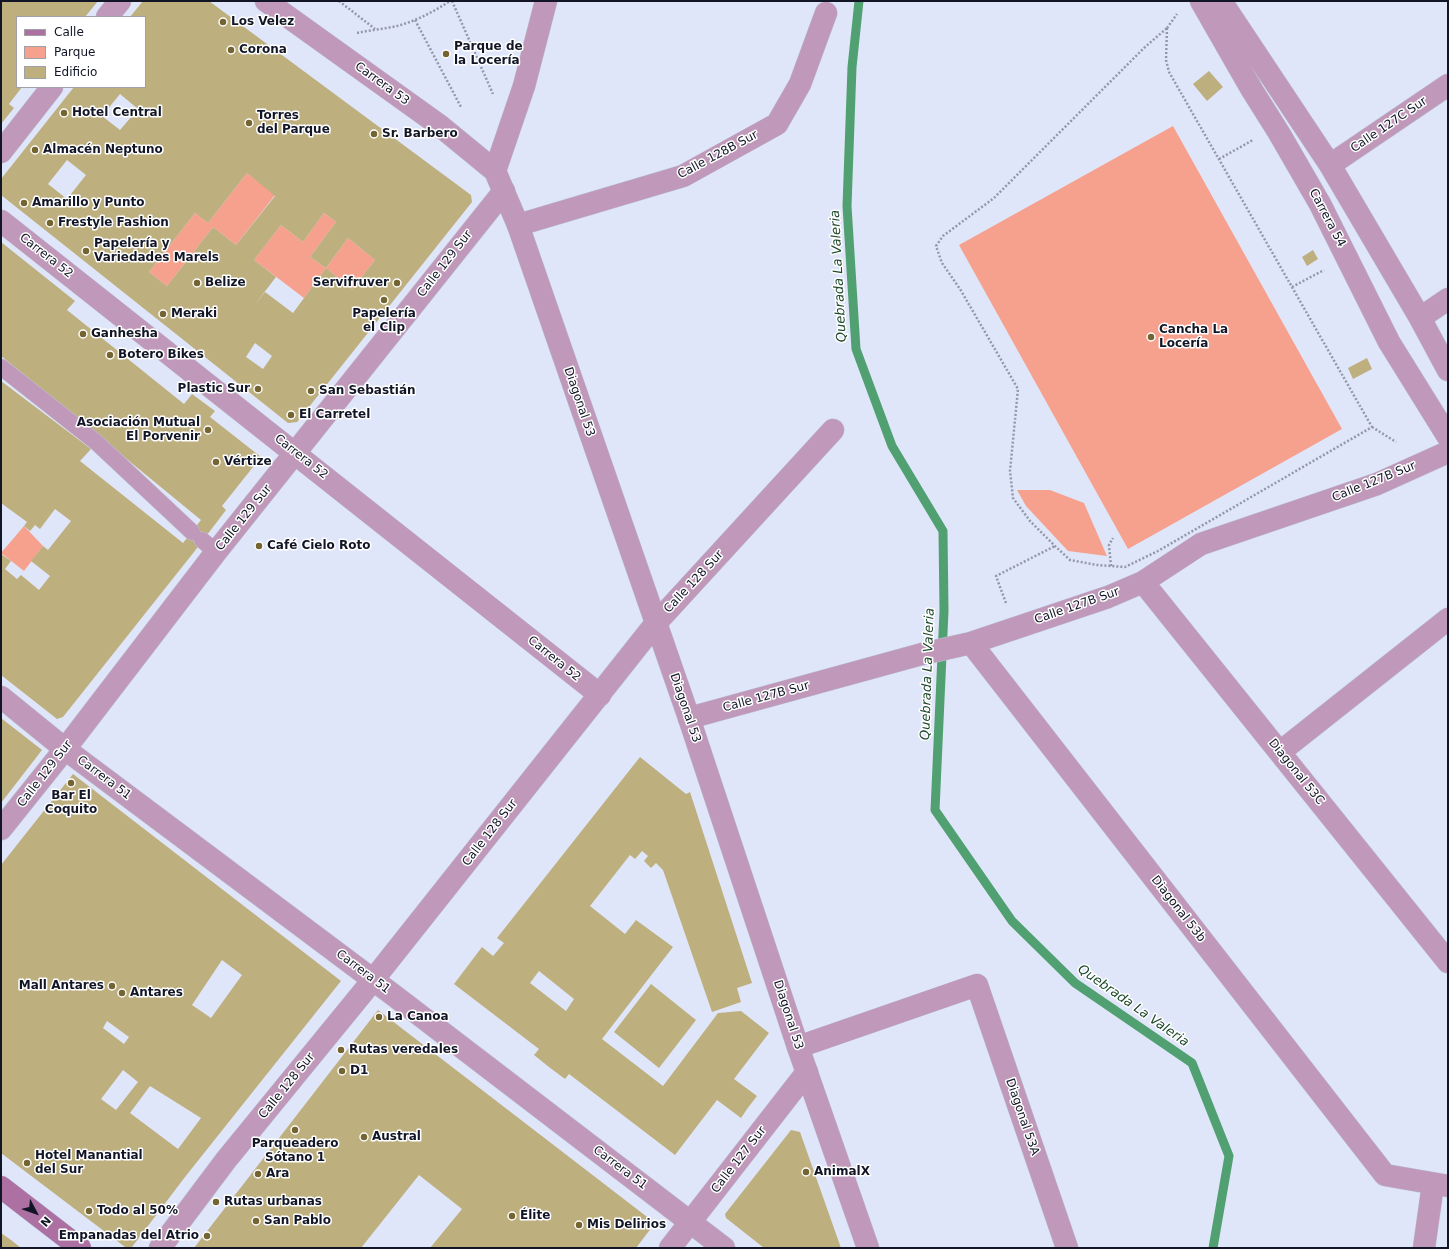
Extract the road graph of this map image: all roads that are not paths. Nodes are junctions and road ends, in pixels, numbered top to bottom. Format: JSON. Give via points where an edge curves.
{"nodes":[{"id":1,"x":120,"y":1,"type":"edge"},
{"id":2,"x":266,"y":1,"type":"edge"},
{"id":3,"x":546,"y":1,"type":"edge"},
{"id":4,"x":1201,"y":1,"type":"edge"},
{"id":5,"x":1221,"y":1,"type":"edge"},
{"id":6,"x":826,"y":13,"type":"dead end"},
{"id":7,"x":108,"y":16,"type":"edge"},
{"id":8,"x":1448,"y":85,"type":"edge"},
{"id":9,"x":51,"y":88,"type":"edge"},
{"id":10,"x":1,"y":152,"type":"edge"},
{"id":11,"x":1330,"y":165,"type":"junction"},
{"id":12,"x":495,"y":171,"type":"junction"},
{"id":13,"x":504,"y":191,"type":"junction"},
{"id":14,"x":1,"y":220,"type":"edge"},
{"id":15,"x":518,"y":225,"type":"junction"},
{"id":16,"x":1448,"y":299,"type":"edge"},
{"id":17,"x":1420,"y":318,"type":"junction"},
{"id":18,"x":1,"y":367,"type":"edge"},
{"id":19,"x":1448,"y":370,"type":"edge"},
{"id":20,"x":833,"y":430,"type":"dead end"},
{"id":21,"x":1448,"y":437,"type":"edge"},
{"id":22,"x":1448,"y":452,"type":"edge"},
{"id":23,"x":296,"y":453,"type":"junction"},
{"id":24,"x":203,"y":541,"type":"junction"},
{"id":25,"x":1143,"y":582,"type":"junction"},
{"id":26,"x":1448,"y":619,"type":"edge"},
{"id":27,"x":656,"y":623,"type":"junction"},
{"id":28,"x":967,"y":644,"type":"junction"},
{"id":29,"x":600,"y":695,"type":"junction"},
{"id":30,"x":1,"y":697,"type":"edge"},
{"id":31,"x":689,"y":718,"type":"junction"},
{"id":32,"x":65,"y":749,"type":"junction"},
{"id":33,"x":1280,"y":752,"type":"junction"},
{"id":34,"x":1,"y":828,"type":"edge"},
{"id":35,"x":1448,"y":962,"type":"edge"},
{"id":36,"x":373,"y":980,"type":"junction"},
{"id":37,"x":798,"y":1047,"type":"junction"},
{"id":38,"x":808,"y":1072,"type":"junction"},
{"id":39,"x":1441,"y":1185,"type":"edge"},
{"id":40,"x":1,"y":1188,"type":"edge"},
{"id":41,"x":690,"y":1221,"type":"junction"},
{"id":42,"x":80,"y":1248,"type":"edge"},
{"id":43,"x":160,"y":1248,"type":"edge"},
{"id":44,"x":670,"y":1248,"type":"edge"},
{"id":45,"x":724,"y":1248,"type":"edge"},
{"id":46,"x":868,"y":1248,"type":"edge"},
{"id":47,"x":1067,"y":1248,"type":"edge"},
{"id":48,"x":1424,"y":1248,"type":"edge"}],
"edges":[{"from":1,"to":7,"type":"street"},
{"from":2,"to":12,"type":"street","name":"Carrera 53","via":[[439,125]]},
{"from":3,"to":12,"type":"street","via":[[524,86]]},
{"from":4,"to":21,"type":"street","name":"Carrera 54","via":[[1320,204],[1389,342]]},
{"from":5,"to":11,"type":"street"},
{"from":6,"to":15,"type":"street","name":"Calle 128B Sur","via":[[800,84],[776,124],[683,176]]},
{"from":8,"to":11,"type":"street","name":"Calle 127C Sur"},
{"from":9,"to":10,"type":"street"},
{"from":11,"to":17,"type":"street"},
{"from":12,"to":13,"type":"street","name":"Diagonal 53"},
{"from":13,"to":15,"type":"street","name":"Diagonal 53"},
{"from":13,"to":23,"type":"street","name":"Calle 129 Sur"},
{"from":14,"to":23,"type":"street","name":"Carrera 52"},
{"from":15,"to":27,"type":"street","name":"Diagonal 53"},
{"from":16,"to":17,"type":"street"},
{"from":17,"to":19,"type":"street"},
{"from":18,"to":24,"type":"lane","via":[[96,442]]},
{"from":20,"to":27,"type":"street","name":"Calle 128 Sur"},
{"from":22,"to":25,"type":"street","name":"Calle 127B Sur","via":[[1377,484],[1201,544]]},
{"from":23,"to":24,"type":"street","name":"Calle 129 Sur"},
{"from":23,"to":29,"type":"street","name":"Carrera 52"},
{"from":24,"to":32,"type":"street","name":"Calle 129 Sur"},
{"from":25,"to":28,"type":"street","name":"Calle 127B Sur","via":[[1108,597]]},
{"from":25,"to":33,"type":"street","name":"Diagonal 53C"},
{"from":26,"to":33,"type":"street"},
{"from":27,"to":29,"type":"street","name":"Calle 128 Sur"},
{"from":27,"to":31,"type":"street","name":"Diagonal 53"},
{"from":28,"to":31,"type":"street","name":"Calle 127B Sur"},
{"from":28,"to":39,"type":"street","name":"Diagonal 53b","via":[[1385,1175]]},
{"from":29,"to":36,"type":"street","name":"Calle 128 Sur"},
{"from":30,"to":32,"type":"street","name":"Carrera 51"},
{"from":31,"to":37,"type":"street","name":"Diagonal 53"},
{"from":32,"to":34,"type":"street","name":"Calle 129 Sur"},
{"from":32,"to":36,"type":"street","name":"Carrera 51"},
{"from":33,"to":35,"type":"street","name":"Diagonal 53C"},
{"from":36,"to":41,"type":"street","name":"Carrera 51"},
{"from":36,"to":43,"type":"street","name":"Calle 128 Sur","via":[[226,1160]]},
{"from":37,"to":38,"type":"street","name":"Diagonal 53"},
{"from":37,"to":47,"type":"street","name":"Diagonal 53A","via":[[977,985]]},
{"from":38,"to":41,"type":"street","name":"Calle 127 Sur"},
{"from":38,"to":46,"type":"street","name":"Diagonal 53"},
{"from":39,"to":48,"type":"street"},
{"from":40,"to":42,"type":"main road"},
{"from":41,"to":44,"type":"street","name":"Calle 127 Sur"},
{"from":41,"to":45,"type":"street","name":"Carrera 51"}]}
